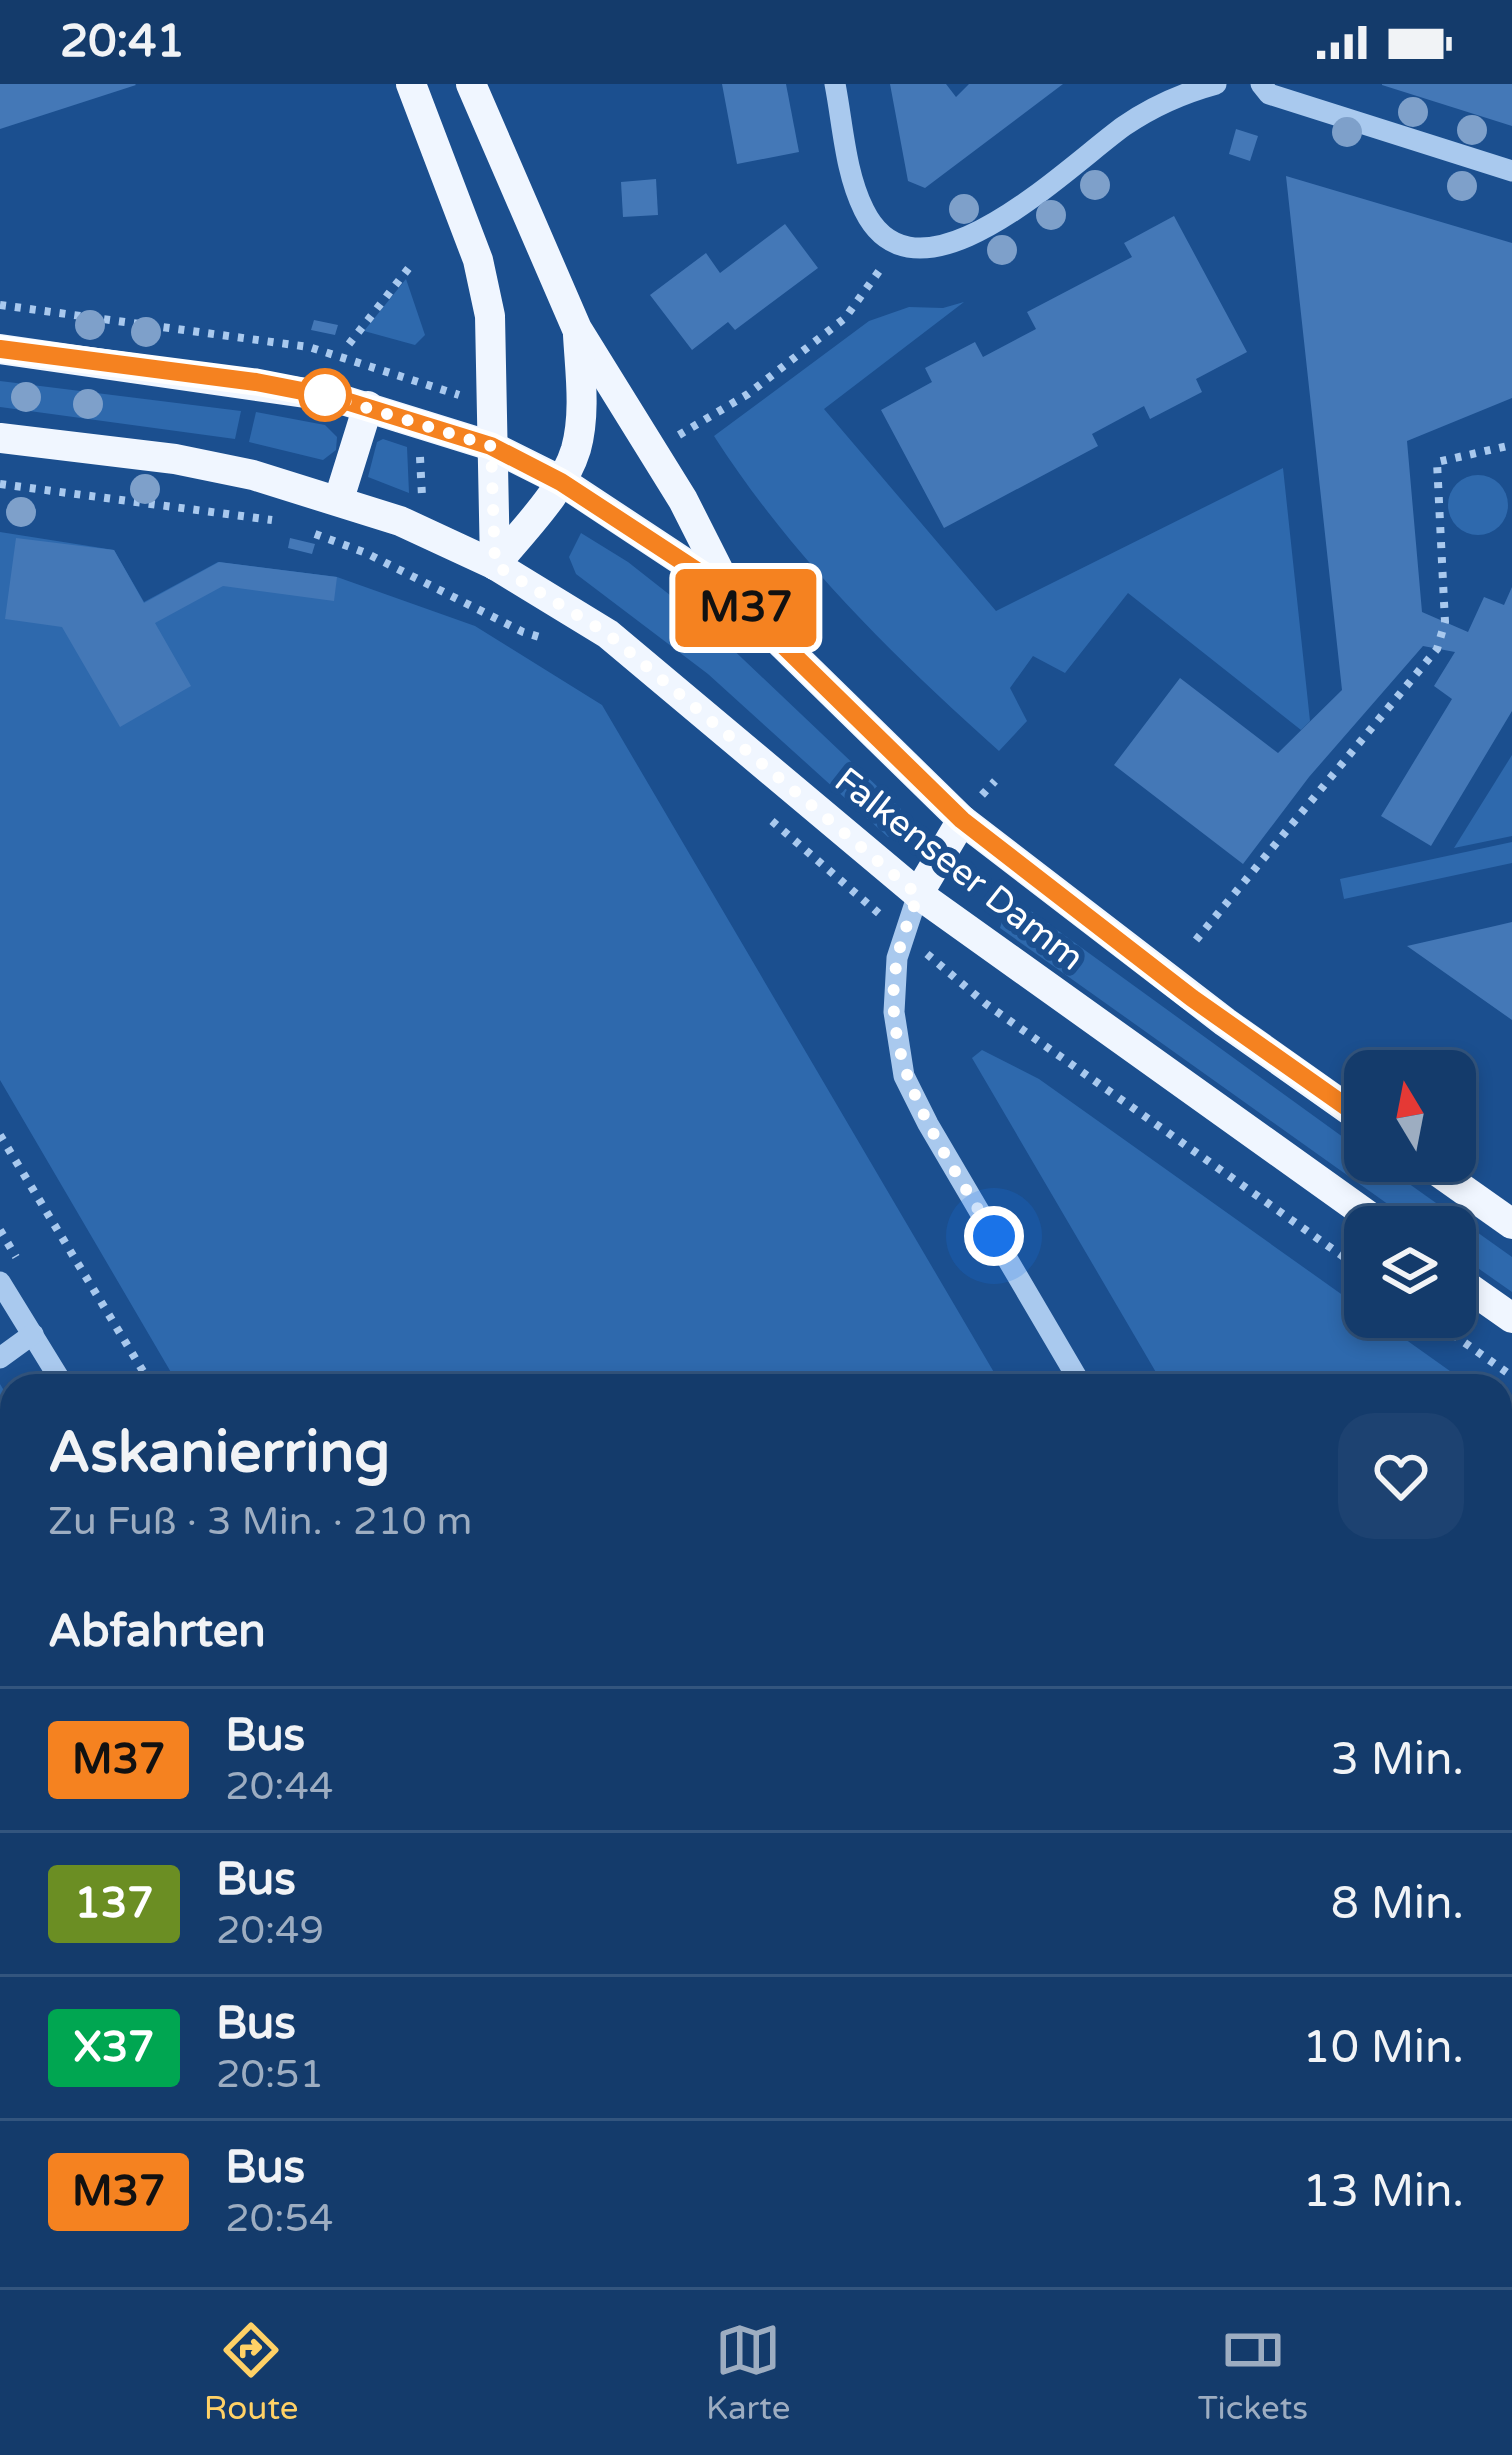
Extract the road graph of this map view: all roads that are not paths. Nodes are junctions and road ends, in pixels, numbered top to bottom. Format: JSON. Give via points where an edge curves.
{"nodes":[{"id":1,"x":411,"y":84,"type":"edge"},
{"id":2,"x":471,"y":84,"type":"edge"},
{"id":3,"x":835,"y":84,"type":"edge"},
{"id":4,"x":1216,"y":84,"type":"edge"},
{"id":5,"x":1262,"y":84,"type":"edge"},
{"id":6,"x":1512,"y":171,"type":"edge"},
{"id":7,"x":577,"y":329,"type":"junction"},
{"id":8,"x":0,"y":349,"type":"edge"},
{"id":9,"x":368,"y":406,"type":"junction"},
{"id":10,"x":0,"y":437,"type":"edge"},
{"id":11,"x":491,"y":446,"type":"junction"},
{"id":12,"x":561,"y":482,"type":"junction"},
{"id":13,"x":339,"y":499,"type":"junction"},
{"id":14,"x":495,"y":565,"type":"junction"},
{"id":15,"x":729,"y":592,"type":"junction"},
{"id":16,"x":962,"y":820,"type":"junction"},
{"id":17,"x":918,"y":895,"type":"junction"},
{"id":18,"x":1344,"y":1105,"type":"edge"},
{"id":19,"x":1453,"y":1182,"type":"edge"},
{"id":20,"x":1355,"y":1206,"type":"edge"},
{"id":21,"x":1512,"y":1224,"type":"edge"},
{"id":22,"x":0,"y":1282,"type":"edge"},
{"id":23,"x":1476,"y":1293,"type":"edge"},
{"id":24,"x":1512,"y":1318,"type":"edge"},
{"id":25,"x":33,"y":1334,"type":"junction"},
{"id":26,"x":0,"y":1358,"type":"edge"},
{"id":27,"x":57,"y":1374,"type":"edge"},
{"id":28,"x":1075,"y":1374,"type":"edge"}],
"edges":[{"from":1,"to":11,"type":"main road","via":[[478,260],[490,316]]},
{"from":2,"to":7,"type":"main road"},
{"from":3,"to":4,"type":"street","via":[[866,214],[897,246],[938,249],[977,232],[1129,123]]},
{"from":5,"to":6,"type":"street","via":[[1269,94]]},
{"from":7,"to":12,"type":"main road","via":[[580,425]]},
{"from":7,"to":15,"type":"main road","via":[[683,500]]},
{"from":8,"to":9,"type":"main road","via":[[256,382]]},
{"from":9,"to":11,"type":"main road"},
{"from":9,"to":13,"type":"main road"},
{"from":10,"to":13,"type":"main road","name":"Falkenseer Damm","via":[[175,459]]},
{"from":11,"to":12,"type":"main road"},
{"from":11,"to":14,"type":"main road"},
{"from":12,"to":14,"type":"main road"},
{"from":12,"to":15,"type":"main road"},
{"from":13,"to":14,"type":"main road","name":"Falkenseer Damm"},
{"from":14,"to":17,"type":"main road","name":"Falkenseer Damm","via":[[608,634]]},
{"from":15,"to":16,"type":"main road","name":"Falkenseer Damm"},
{"from":16,"to":17,"type":"main road"},
{"from":16,"to":18,"type":"main road","name":"Falkenseer Damm"},
{"from":17,"to":20,"type":"main road","name":"Falkenseer Damm"},
{"from":17,"to":28,"type":"street","via":[[897,958],[894,1012],[904,1076]]},
{"from":19,"to":21,"type":"main road"},
{"from":22,"to":25,"type":"street"},
{"from":23,"to":24,"type":"main road"},
{"from":25,"to":26,"type":"street"},
{"from":25,"to":27,"type":"street"}]}
